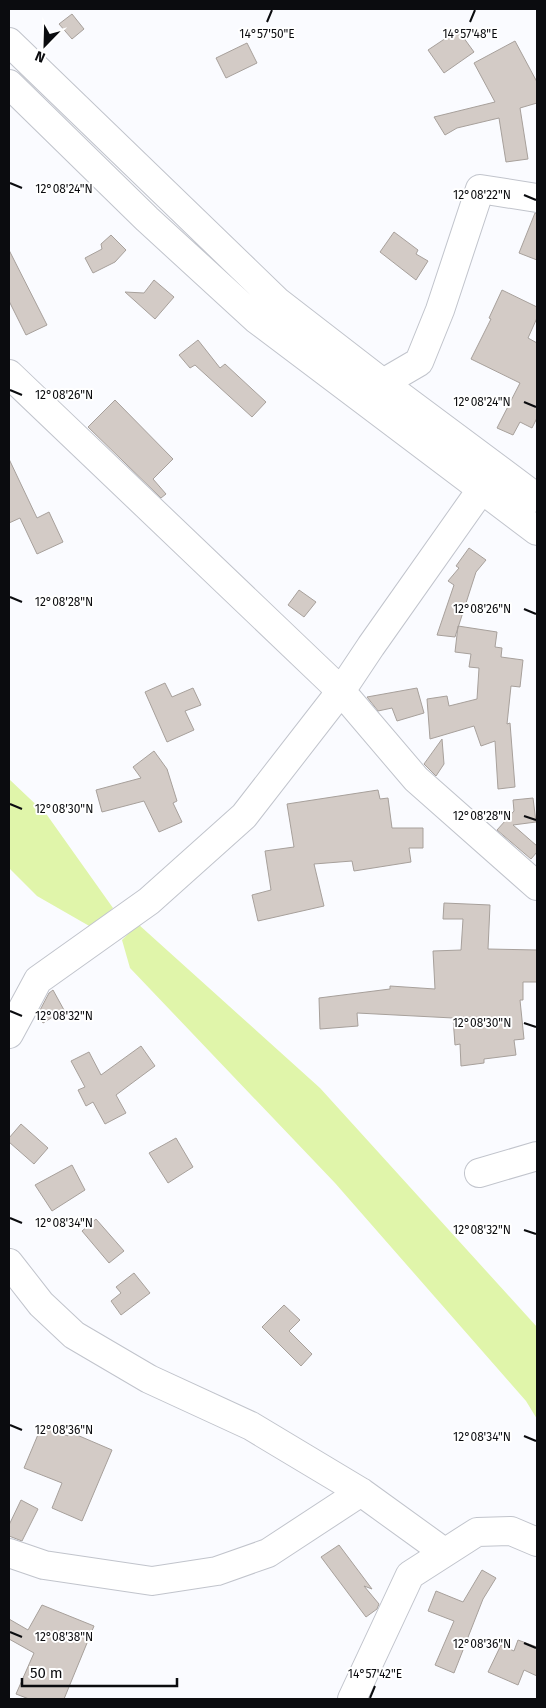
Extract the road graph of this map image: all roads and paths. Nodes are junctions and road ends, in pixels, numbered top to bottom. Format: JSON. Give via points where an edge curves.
{"nodes":[{"id":1,"x":9,"y":42,"type":"edge"},
{"id":2,"x":9,"y":84,"type":"edge"},
{"id":3,"x":537,"y":198,"type":"edge"},
{"id":4,"x":9,"y":374,"type":"edge"},
{"id":5,"x":383,"y":384,"type":"junction"},
{"id":6,"x":481,"y":490,"type":"junction"},
{"id":7,"x":537,"y":498,"type":"edge"},
{"id":8,"x":537,"y":532,"type":"edge"},
{"id":9,"x":341,"y":691,"type":"junction"},
{"id":10,"x":537,"y":886,"type":"edge"},
{"id":11,"x":9,"y":1034,"type":"edge"},
{"id":12,"x":537,"y":1156,"type":"edge"},
{"id":13,"x":479,"y":1173,"type":"dead end"},
{"id":14,"x":9,"y":1263,"type":"edge"},
{"id":15,"x":361,"y":1492,"type":"junction"},
{"id":16,"x":537,"y":1542,"type":"edge"},
{"id":17,"x":444,"y":1552,"type":"junction"},
{"id":18,"x":9,"y":1553,"type":"edge"},
{"id":19,"x":352,"y":1699,"type":"edge"}],
"edges":[{"from":1,"to":5,"type":"street","via":[[277,301]]},
{"from":2,"to":6,"type":"street","via":[[147,219],[256,319]]},
{"from":3,"to":5,"type":"street","via":[[480,189],[440,310],[419,362]]},
{"from":4,"to":9,"type":"street"},
{"from":5,"to":7,"type":"street"},
{"from":6,"to":8,"type":"street"},
{"from":6,"to":9,"type":"street"},
{"from":9,"to":10,"type":"street","via":[[416,779]]},
{"from":9,"to":11,"type":"street","via":[[244,816],[149,901],[38,980]]},
{"from":12,"to":13,"type":"street"},
{"from":14,"to":15,"type":"street","via":[[41,1304],[74,1335],[149,1379],[251,1426]]},
{"from":15,"to":17,"type":"street"},
{"from":15,"to":18,"type":"street","via":[[268,1553],[217,1571],[152,1581],[44,1565]]},
{"from":16,"to":17,"type":"street","via":[[511,1531],[476,1532]]},
{"from":17,"to":19,"type":"street","via":[[410,1575]]}]}
